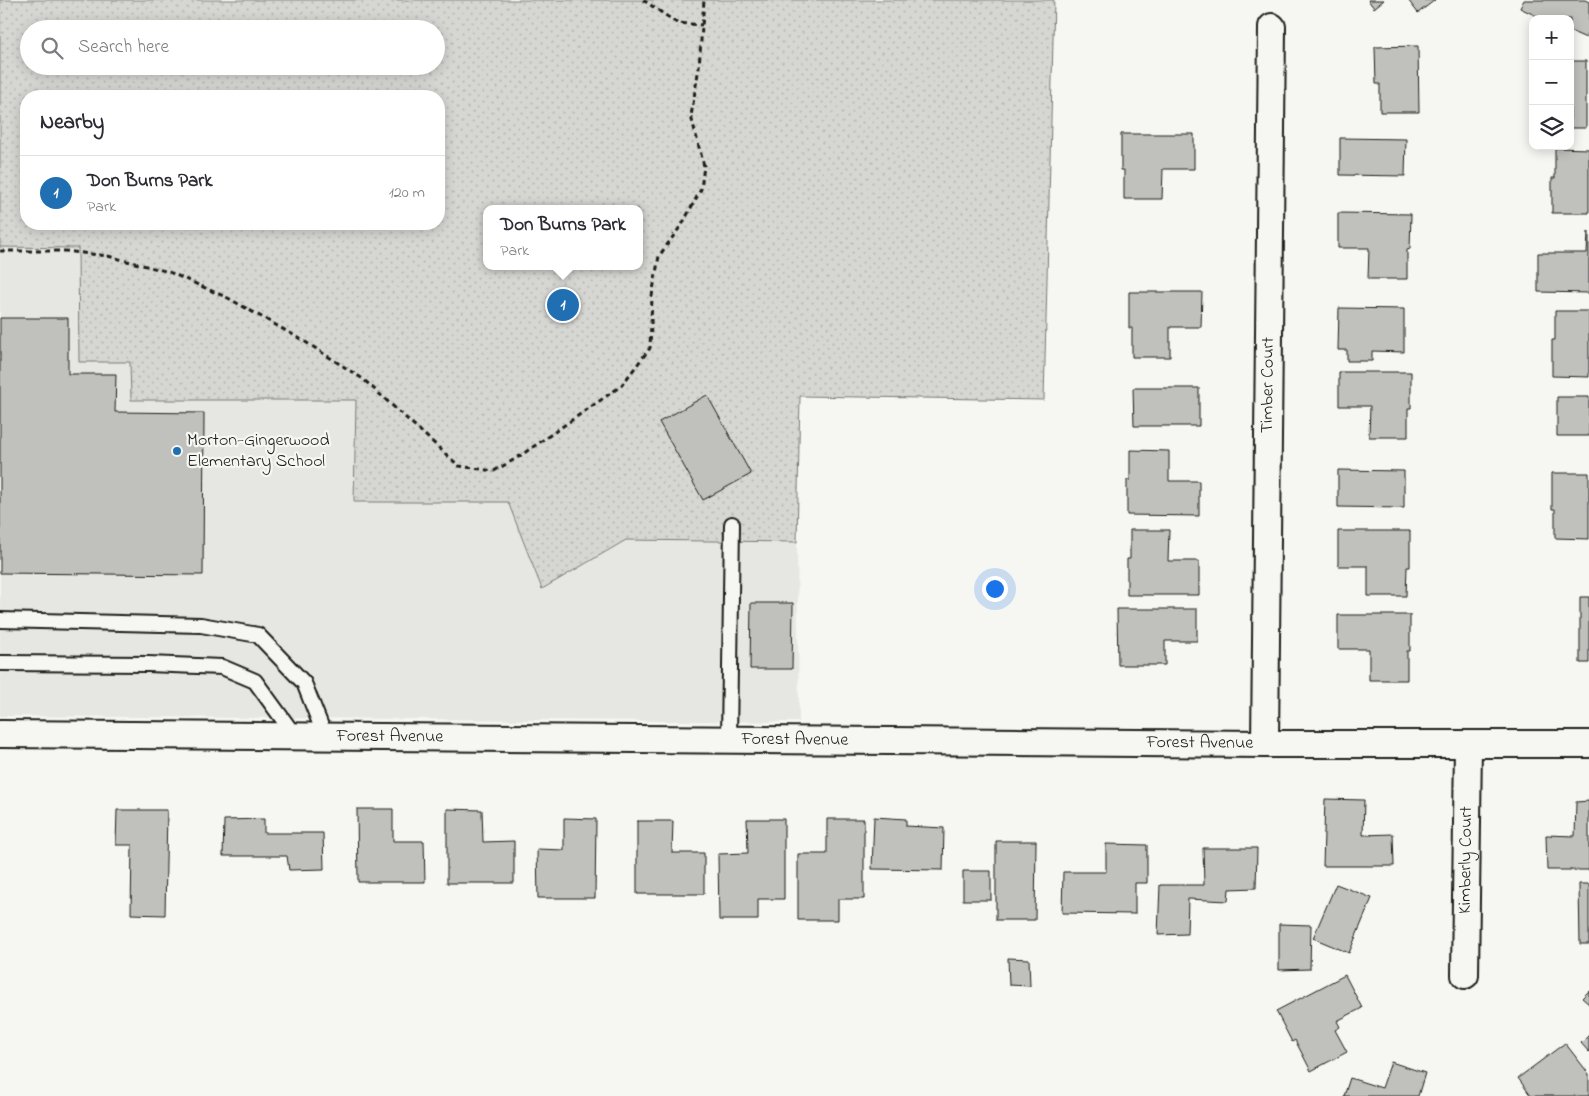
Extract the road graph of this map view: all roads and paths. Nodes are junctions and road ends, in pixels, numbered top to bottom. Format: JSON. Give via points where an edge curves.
{"nodes":[{"id":1,"x":643,"y":0,"type":"edge"},
{"id":2,"x":704,"y":0,"type":"edge"},
{"id":3,"x":702,"y":25,"type":"junction"},
{"id":4,"x":1272,"y":27,"type":"dead end"},
{"id":5,"x":0,"y":251,"type":"edge"},
{"id":6,"x":732,"y":524,"type":"dead end"},
{"id":7,"x":0,"y":620,"type":"edge"},
{"id":8,"x":0,"y":663,"type":"edge"},
{"id":9,"x":0,"y":734,"type":"edge"},
{"id":10,"x":296,"y":736,"type":"junction"},
{"id":11,"x":326,"y":736,"type":"junction"},
{"id":12,"x":729,"y":740,"type":"junction"},
{"id":13,"x":1265,"y":744,"type":"junction"},
{"id":14,"x":1468,"y":744,"type":"junction"},
{"id":15,"x":1589,"y":744,"type":"edge"},
{"id":16,"x":1465,"y":975,"type":"dead end"}],
"edges":[{"from":1,"to":3,"type":"path","via":[[677,22]]},
{"from":2,"to":3,"type":"path"},
{"from":3,"to":5,"type":"path","via":[[691,116],[704,166],[701,189],[684,223],[660,256],[652,296],[650,348],[621,386],[494,471],[459,466],[363,379],[304,341],[220,294],[169,272],[108,256]]},
{"from":4,"to":13,"type":"street","name":"Timber Court"},
{"from":6,"to":12,"type":"lane"},
{"from":7,"to":11,"type":"lane","via":[[201,625],[258,635],[304,683]]},
{"from":8,"to":10,"type":"lane","via":[[222,667],[254,681]]},
{"from":9,"to":10,"type":"street","name":"Forest Avenue"},
{"from":10,"to":11,"type":"street","name":"Forest Avenue"},
{"from":11,"to":12,"type":"street","name":"Forest Avenue"},
{"from":12,"to":13,"type":"street","name":"Forest Avenue"},
{"from":13,"to":14,"type":"street","name":"Forest Avenue"},
{"from":14,"to":15,"type":"street","name":"Forest Avenue"},
{"from":14,"to":16,"type":"street","name":"Kimberly Court"}]}
